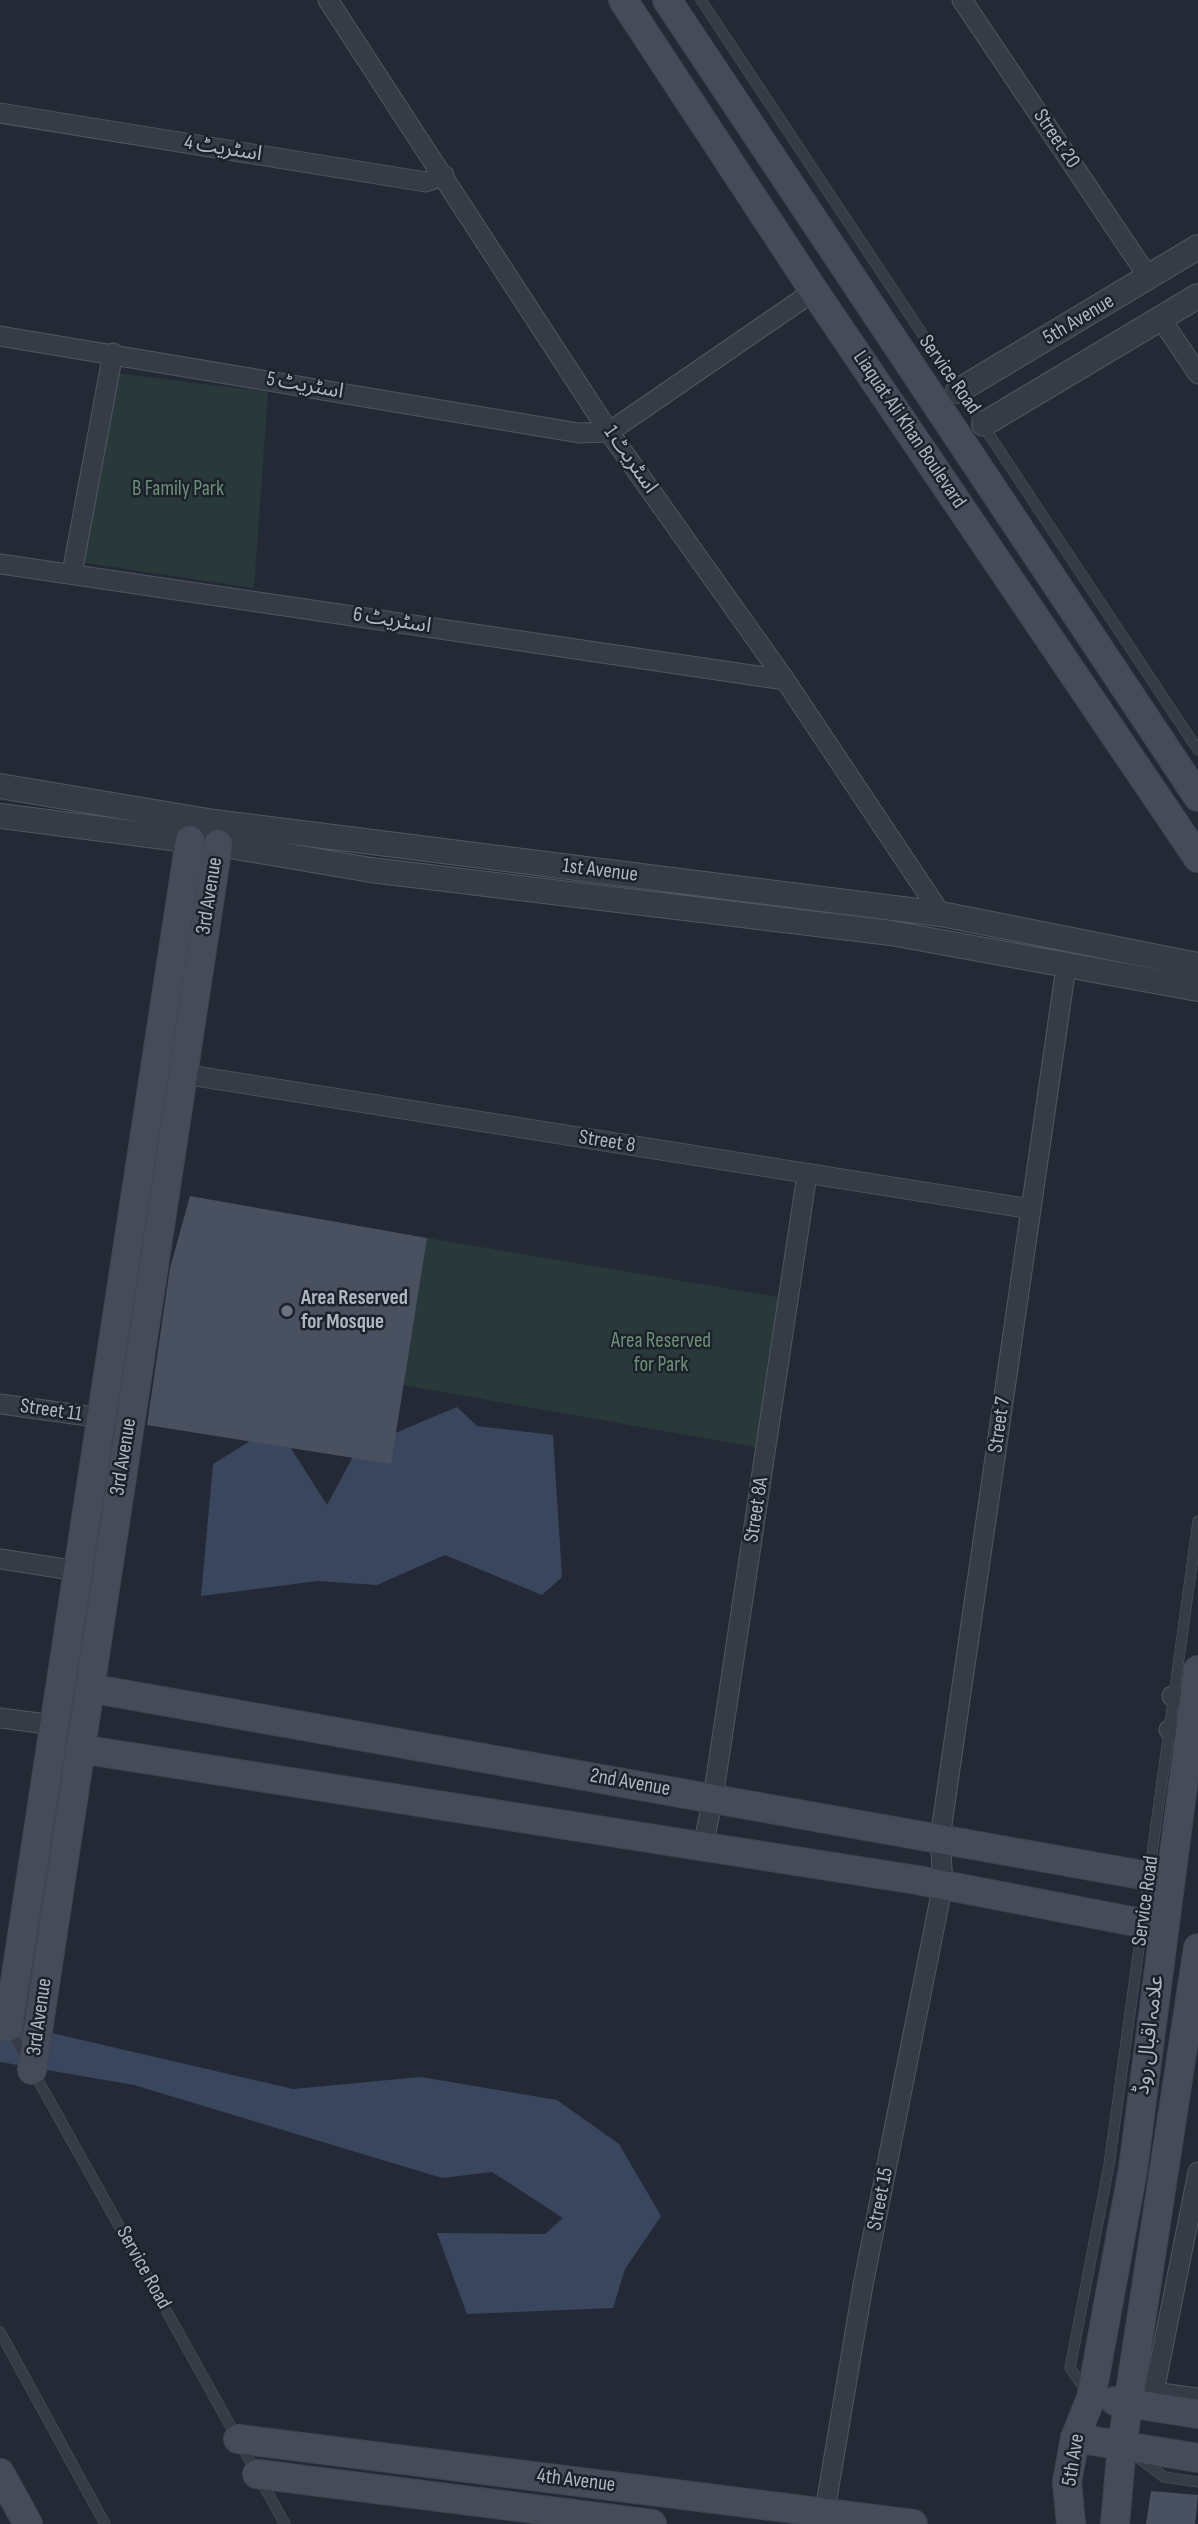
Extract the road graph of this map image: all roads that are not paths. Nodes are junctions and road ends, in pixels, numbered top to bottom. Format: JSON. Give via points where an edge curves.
{"nodes":[{"id":1,"x":328,"y":0,"type":"edge"},
{"id":2,"x":623,"y":0,"type":"edge"},
{"id":3,"x":667,"y":0,"type":"edge"},
{"id":4,"x":701,"y":0,"type":"edge"},
{"id":5,"x":962,"y":0,"type":"edge"},
{"id":6,"x":0,"y":113,"type":"edge"},
{"id":7,"x":444,"y":175,"type":"junction"},
{"id":8,"x":1198,"y":247,"type":"edge"},
{"id":9,"x":1149,"y":278,"type":"junction"},
{"id":10,"x":814,"y":291,"type":"junction"},
{"id":11,"x":1198,"y":296,"type":"edge"},
{"id":12,"x":1161,"y":319,"type":"junction"},
{"id":13,"x":0,"y":336,"type":"edge"},
{"id":14,"x":113,"y":353,"type":"junction"},
{"id":15,"x":1198,"y":374,"type":"edge"},
{"id":16,"x":958,"y":391,"type":"junction"},
{"id":17,"x":984,"y":424,"type":"junction"},
{"id":18,"x":609,"y":432,"type":"junction"},
{"id":19,"x":0,"y":564,"type":"edge"},
{"id":20,"x":72,"y":573,"type":"junction"},
{"id":21,"x":785,"y":680,"type":"junction"},
{"id":22,"x":1198,"y":750,"type":"edge"},
{"id":23,"x":0,"y":786,"type":"edge"},
{"id":24,"x":1198,"y":797,"type":"edge"},
{"id":25,"x":0,"y":816,"type":"edge"},
{"id":26,"x":190,"y":840,"type":"junction"},
{"id":27,"x":218,"y":844,"type":"junction"},
{"id":28,"x":1198,"y":858,"type":"edge"},
{"id":29,"x":942,"y":914,"type":"junction"},
{"id":30,"x":1198,"y":965,"type":"edge"},
{"id":31,"x":1066,"y":967,"type":"junction"},
{"id":32,"x":1198,"y":989,"type":"edge"},
{"id":33,"x":183,"y":1074,"type":"junction"},
{"id":34,"x":807,"y":1174,"type":"junction"},
{"id":35,"x":1031,"y":1209,"type":"junction"},
{"id":36,"x":0,"y":1404,"type":"edge"},
{"id":37,"x":102,"y":1418,"type":"junction"},
{"id":38,"x":1198,"y":1521,"type":"edge"},
{"id":39,"x":0,"y":1559,"type":"edge"},
{"id":40,"x":78,"y":1571,"type":"junction"},
{"id":41,"x":1198,"y":1670,"type":"edge"},
{"id":42,"x":89,"y":1688,"type":"junction"},
{"id":43,"x":1188,"y":1699,"type":"edge"},
{"id":44,"x":0,"y":1718,"type":"edge"},
{"id":45,"x":55,"y":1725,"type":"junction"},
{"id":46,"x":1186,"y":1732,"type":"edge"},
{"id":47,"x":80,"y":1749,"type":"junction"},
{"id":48,"x":713,"y":1798,"type":"junction"},
{"id":49,"x":940,"y":1838,"type":"junction"},
{"id":50,"x":703,"y":1846,"type":"junction"},
{"id":51,"x":1160,"y":1878,"type":"junction"},
{"id":52,"x":943,"y":1884,"type":"junction"},
{"id":53,"x":1153,"y":1925,"type":"junction"},
{"id":54,"x":1198,"y":1948,"type":"edge"},
{"id":55,"x":4,"y":2020,"type":"edge"},
{"id":56,"x":32,"y":2070,"type":"junction"},
{"id":57,"x":1198,"y":2172,"type":"edge"},
{"id":58,"x":0,"y":2332,"type":"edge"},
{"id":59,"x":1091,"y":2398,"type":"junction"},
{"id":60,"x":1198,"y":2398,"type":"edge"},
{"id":61,"x":1131,"y":2404,"type":"junction"},
{"id":62,"x":1198,"y":2414,"type":"edge"},
{"id":63,"x":1075,"y":2438,"type":"junction"},
{"id":64,"x":238,"y":2440,"type":"junction"},
{"id":65,"x":1122,"y":2445,"type":"junction"},
{"id":66,"x":1198,"y":2458,"type":"edge"},
{"id":67,"x":0,"y":2473,"type":"edge"},
{"id":68,"x":257,"y":2474,"type":"junction"},
{"id":69,"x":1198,"y":2482,"type":"edge"},
{"id":70,"x":824,"y":2514,"type":"junction"},
{"id":71,"x":28,"y":2524,"type":"edge"},
{"id":72,"x":105,"y":2524,"type":"edge"},
{"id":73,"x":285,"y":2524,"type":"edge"},
{"id":74,"x":652,"y":2524,"type":"edge"},
{"id":75,"x":913,"y":2524,"type":"edge"},
{"id":76,"x":1071,"y":2524,"type":"edge"},
{"id":77,"x":1115,"y":2524,"type":"edge"}],
"edges":[{"from":1,"to":7,"type":"street","name":"اسٹریٹ 1"},
{"from":2,"to":10,"type":"main road","name":"Liaquat Ali Khan Boulevard"},
{"from":3,"to":24,"type":"main road","name":"Liaquat Ali Khan Boulevard"},
{"from":4,"to":16,"type":"lane","name":"Service Road"},
{"from":5,"to":9,"type":"street","name":"Street 20"},
{"from":6,"to":7,"type":"street","name":"اسٹریٹ 4","via":[[426,182]]},
{"from":7,"to":18,"type":"street","name":"اسٹریٹ 1"},
{"from":8,"to":9,"type":"street","name":"5th Avenue"},
{"from":9,"to":16,"type":"street","name":"5th Avenue"},
{"from":10,"to":18,"type":"street"},
{"from":10,"to":28,"type":"main road","name":"Liaquat Ali Khan Boulevard"},
{"from":11,"to":12,"type":"street","name":"5th Avenue"},
{"from":12,"to":15,"type":"street"},
{"from":12,"to":17,"type":"street","name":"5th Avenue"},
{"from":13,"to":14,"type":"street","name":"اسٹریٹ 5"},
{"from":14,"to":18,"type":"street","name":"اسٹریٹ 5","via":[[579,433]]},
{"from":14,"to":20,"type":"street"},
{"from":16,"to":17,"type":"lane","name":"Service Road"},
{"from":17,"to":22,"type":"lane","name":"Service Road"},
{"from":18,"to":21,"type":"street","name":"اسٹریٹ 1"},
{"from":19,"to":20,"type":"street","name":"اسٹریٹ 6"},
{"from":20,"to":21,"type":"street","name":"اسٹریٹ 6"},
{"from":21,"to":29,"type":"street","name":"اسٹریٹ 1"},
{"from":23,"to":29,"type":"street","name":"1st Avenue","via":[[228,823]]},
{"from":25,"to":26,"type":"street"},
{"from":26,"to":27,"type":"street"},
{"from":26,"to":37,"type":"main road","name":"3rd Avenue"},
{"from":27,"to":31,"type":"street","via":[[371,870],[891,933]]},
{"from":27,"to":33,"type":"main road","name":"3rd Avenue"},
{"from":29,"to":30,"type":"street","name":"1st Avenue"},
{"from":31,"to":32,"type":"street"},
{"from":31,"to":35,"type":"street","name":"Street 7"},
{"from":33,"to":34,"type":"street","name":"Street 8"},
{"from":33,"to":42,"type":"main road","name":"3rd Avenue"},
{"from":34,"to":35,"type":"street","name":"Street 8"},
{"from":34,"to":48,"type":"street","name":"Street 8A"},
{"from":35,"to":49,"type":"street","name":"Street 7"},
{"from":36,"to":37,"type":"street","name":"Street 11"},
{"from":37,"to":40,"type":"main road","name":"3rd Avenue"},
{"from":38,"to":43,"type":"lane"},
{"from":39,"to":40,"type":"street"},
{"from":40,"to":45,"type":"main road","name":"3rd Avenue"},
{"from":41,"to":43,"type":"main road","name":"علامہ اقبال روڈ"},
{"from":42,"to":47,"type":"main road","name":"3rd Avenue"},
{"from":42,"to":48,"type":"main road","name":"2nd Avenue"},
{"from":43,"to":46,"type":"main road","name":"علامہ اقبال روڈ"},
{"from":44,"to":45,"type":"street"},
{"from":45,"to":55,"type":"main road","name":"3rd Avenue"},
{"from":46,"to":51,"type":"main road","name":"علامہ اقبال روڈ"},
{"from":47,"to":50,"type":"main road"},
{"from":47,"to":56,"type":"main road","name":"3rd Avenue"},
{"from":48,"to":49,"type":"main road","name":"2nd Avenue"},
{"from":48,"to":50,"type":"street","name":"Street 8A"},
{"from":49,"to":51,"type":"main road","name":"2nd Avenue"},
{"from":49,"to":52,"type":"street","name":"Street 7"},
{"from":50,"to":52,"type":"main road"},
{"from":51,"to":53,"type":"main road","name":"علامہ اقبال روڈ"},
{"from":52,"to":53,"type":"main road"},
{"from":52,"to":70,"type":"street","name":"Street 15","via":[[863,2286]]},
{"from":53,"to":59,"type":"main road","name":"علامہ اقبال روڈ","via":[[1133,2169]]},
{"from":54,"to":61,"type":"main road"},
{"from":55,"to":56,"type":"lane","name":"Service Road"},
{"from":56,"to":64,"type":"lane","name":"Service Road"},
{"from":57,"to":60,"type":"street","via":[[1154,2392]]},
{"from":58,"to":72,"type":"lane"},
{"from":59,"to":61,"type":"main road"},
{"from":59,"to":63,"type":"main road","name":"5th Ave"},
{"from":61,"to":62,"type":"main road"},
{"from":61,"to":65,"type":"main road"},
{"from":63,"to":65,"type":"main road"},
{"from":63,"to":76,"type":"main road","name":"5th Ave","via":[[1067,2482]]},
{"from":64,"to":68,"type":"lane","name":"Service Road"},
{"from":64,"to":70,"type":"main road","name":"4th Avenue"},
{"from":65,"to":66,"type":"main road"},
{"from":65,"to":69,"type":"lane","via":[[1164,2477]]},
{"from":65,"to":77,"type":"main road"},
{"from":67,"to":71,"type":"main road"},
{"from":68,"to":73,"type":"lane","name":"Service Road"},
{"from":68,"to":74,"type":"main road","name":"4th Avenue"},
{"from":70,"to":75,"type":"main road","name":"4th Avenue"}]}
